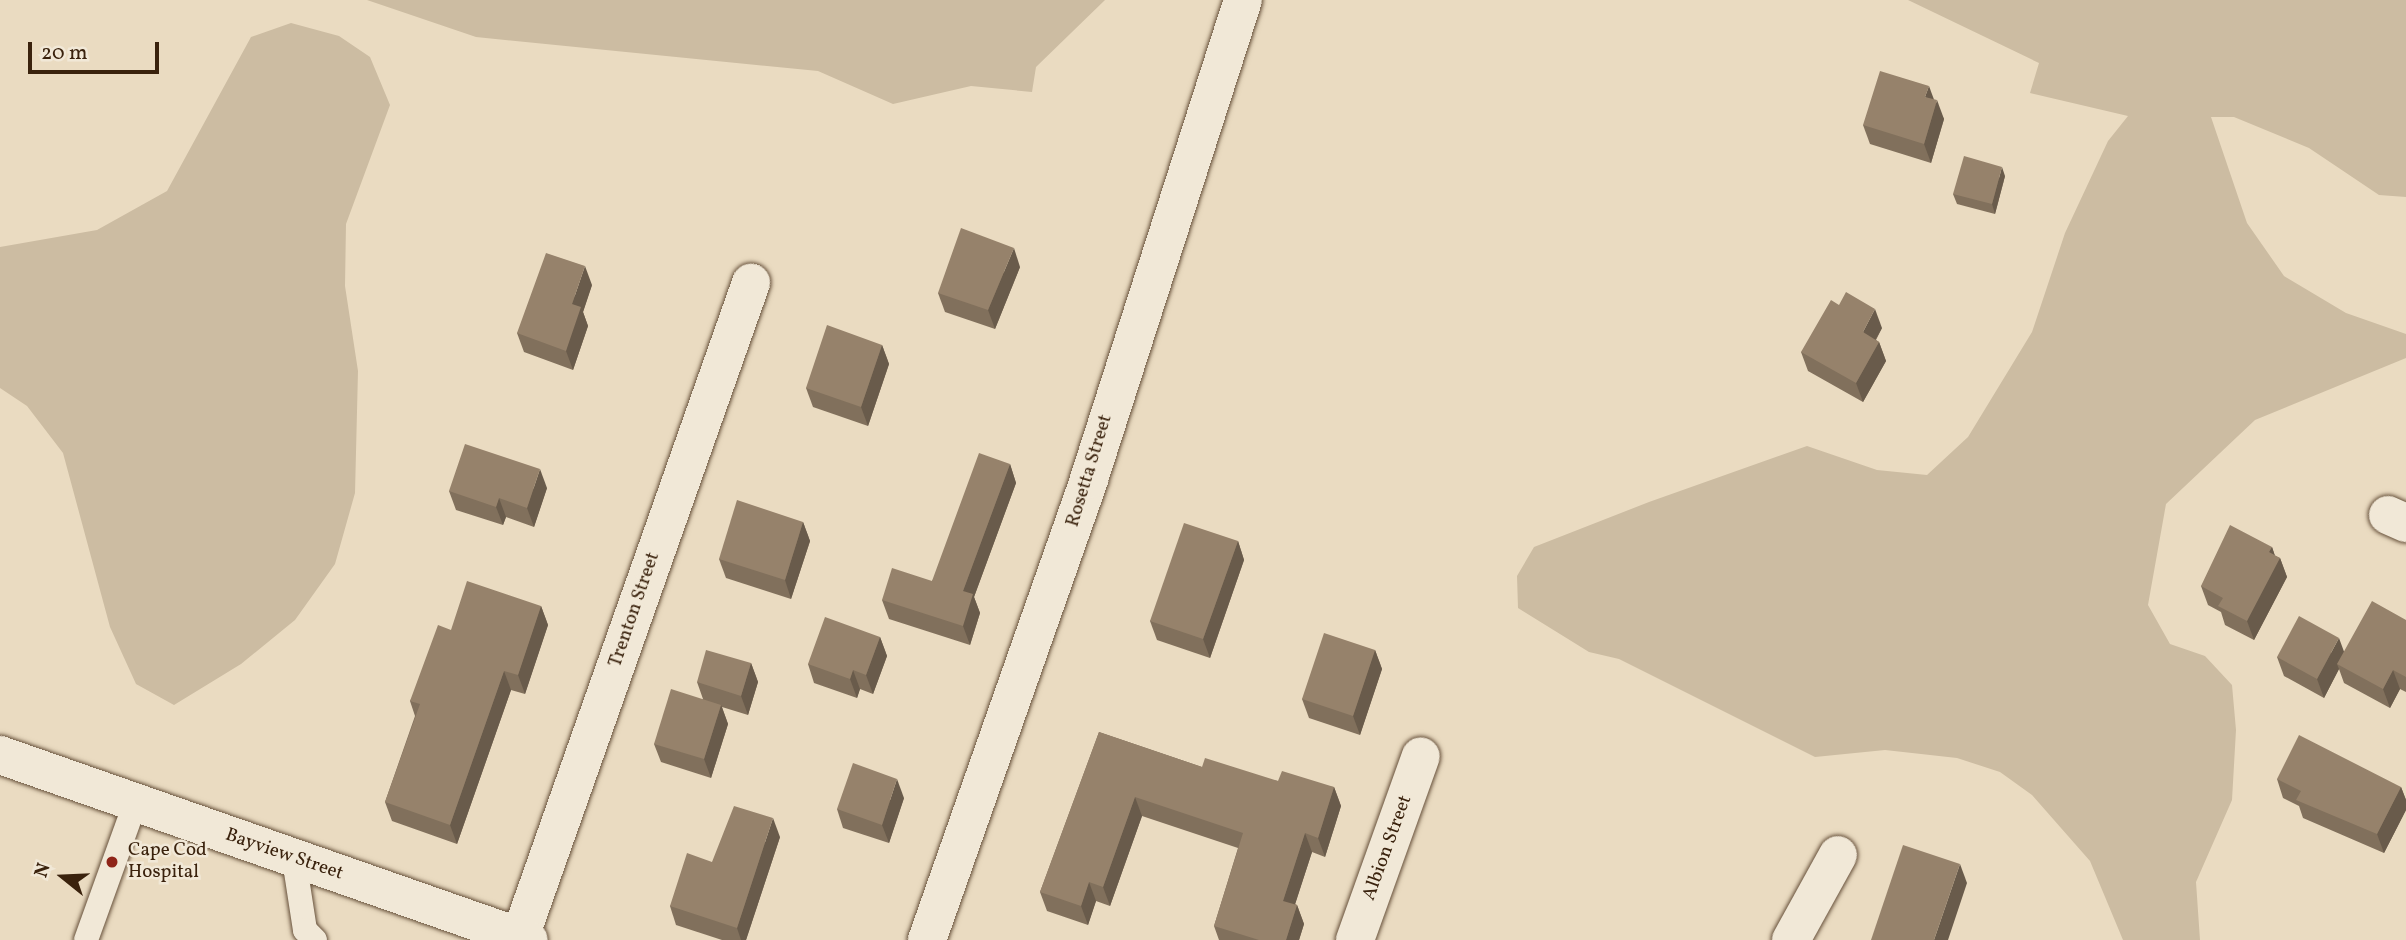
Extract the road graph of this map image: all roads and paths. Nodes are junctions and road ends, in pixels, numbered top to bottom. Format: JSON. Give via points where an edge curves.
{"nodes":[{"id":1,"x":1243,"y":0,"type":"edge"},
{"id":2,"x":751,"y":283,"type":"dead end"},
{"id":3,"x":0,"y":755,"type":"edge"},
{"id":4,"x":1421,"y":757,"type":"dead end"},
{"id":5,"x":135,"y":804,"type":"junction"},
{"id":6,"x":1838,"y":855,"type":"dead end"},
{"id":7,"x":294,"y":859,"type":"junction"},
{"id":8,"x":515,"y":937,"type":"edge"},
{"id":9,"x":86,"y":940,"type":"edge"},
{"id":10,"x":314,"y":940,"type":"edge"},
{"id":11,"x":928,"y":940,"type":"edge"},
{"id":12,"x":1355,"y":940,"type":"edge"},
{"id":13,"x":1791,"y":940,"type":"edge"}],
"edges":[{"from":1,"to":11,"type":"street","name":"Rosetta Street","via":[[1089,479]]},
{"from":2,"to":8,"type":"street","name":"Trenton Street"},
{"from":3,"to":5,"type":"street","name":"Bayview Street"},
{"from":4,"to":12,"type":"street","name":"Albion Street"},
{"from":5,"to":7,"type":"street","name":"Bayview Street"},
{"from":5,"to":9,"type":"lane"},
{"from":6,"to":13,"type":"street"},
{"from":7,"to":8,"type":"street","name":"Bayview Street"},
{"from":7,"to":10,"type":"lane","via":[[305,930]]}]}
